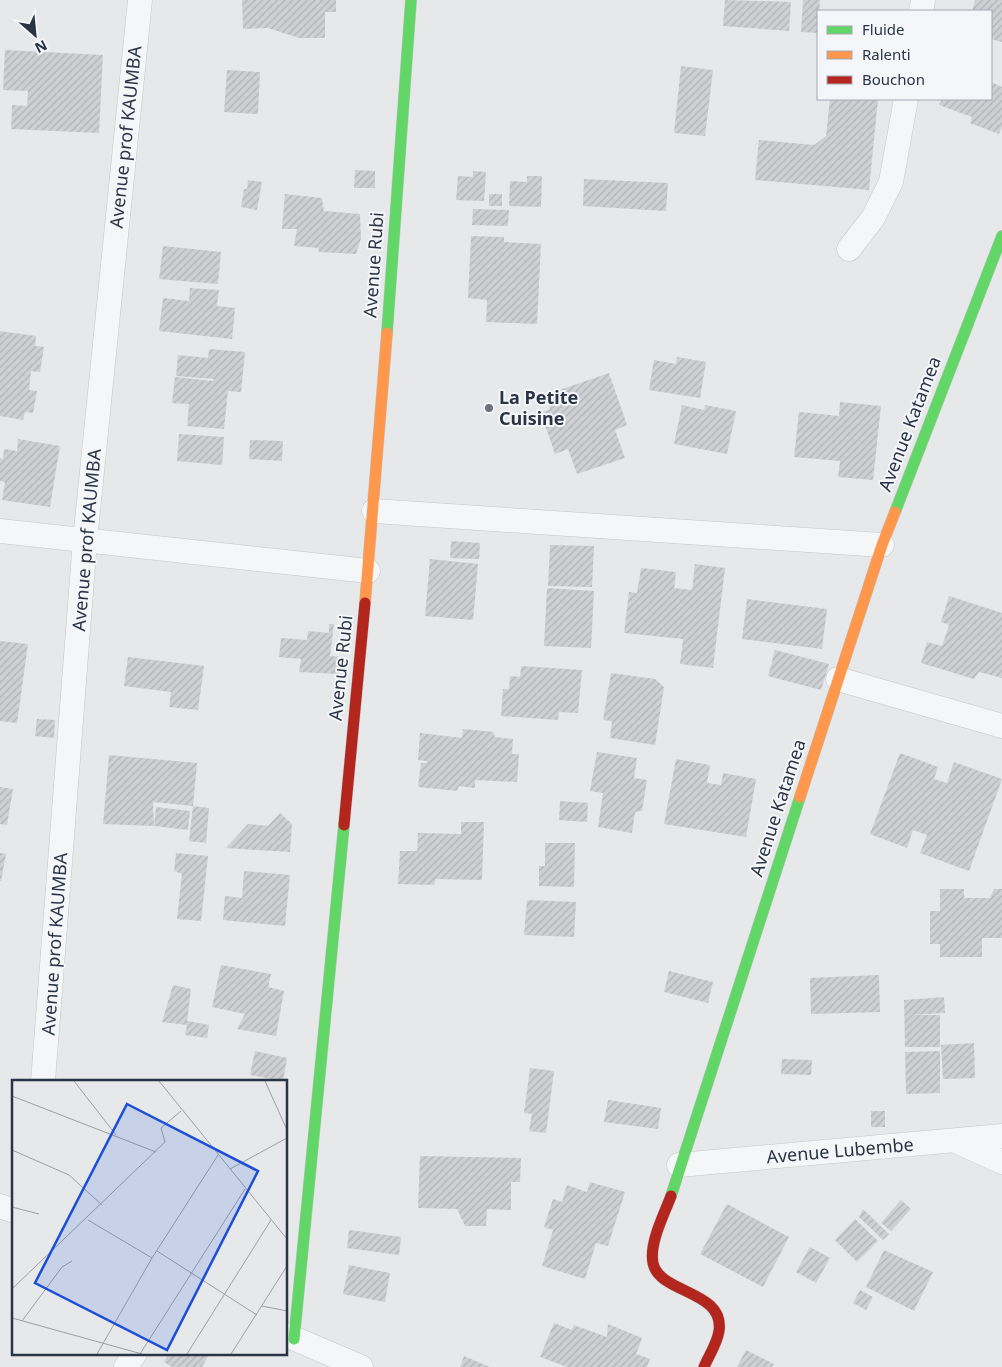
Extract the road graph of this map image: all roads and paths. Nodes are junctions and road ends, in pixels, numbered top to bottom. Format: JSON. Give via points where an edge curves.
{"nodes":[{"id":1,"x":140,"y":0,"type":"edge"},
{"id":2,"x":411,"y":0,"type":"edge"},
{"id":3,"x":906,"y":100,"type":"edge"},
{"id":4,"x":1002,"y":236,"type":"edge"},
{"id":5,"x":849,"y":249,"type":"dead end"},
{"id":6,"x":374,"y":511,"type":"junction"},
{"id":7,"x":0,"y":531,"type":"edge"},
{"id":8,"x":86,"y":540,"type":"junction"},
{"id":9,"x":882,"y":545,"type":"junction"},
{"id":10,"x":368,"y":571,"type":"junction"},
{"id":11,"x":838,"y":680,"type":"junction"},
{"id":12,"x":1002,"y":726,"type":"edge"},
{"id":13,"x":43,"y":1080,"type":"edge"},
{"id":14,"x":1002,"y":1136,"type":"edge"},
{"id":15,"x":955,"y":1140,"type":"junction"},
{"id":16,"x":1002,"y":1162,"type":"edge"},
{"id":17,"x":679,"y":1165,"type":"junction"},
{"id":18,"x":0,"y":1206,"type":"edge"},
{"id":19,"x":12,"y":1210,"type":"edge"},
{"id":20,"x":290,"y":1337,"type":"edge"},
{"id":21,"x":135,"y":1354,"type":"edge"},
{"id":22,"x":126,"y":1367,"type":"edge"},
{"id":23,"x":361,"y":1367,"type":"edge"},
{"id":24,"x":704,"y":1367,"type":"edge"}],
"edges":[{"from":1,"to":8,"type":"street","name":"Avenue prof KAUMBA"},
{"from":2,"to":6,"type":"street","name":"Avenue Rubi"},
{"from":3,"to":5,"type":"street","via":[[891,182],[873,218]]},
{"from":4,"to":9,"type":"street","name":"Avenue Katamea"},
{"from":6,"to":9,"type":"street"},
{"from":6,"to":10,"type":"street","name":"Avenue Rubi"},
{"from":7,"to":8,"type":"street"},
{"from":8,"to":10,"type":"street"},
{"from":8,"to":13,"type":"street","name":"Avenue prof KAUMBA"},
{"from":9,"to":11,"type":"street","name":"Avenue Katamea"},
{"from":10,"to":20,"type":"street","name":"Avenue Rubi"},
{"from":11,"to":12,"type":"street"},
{"from":11,"to":17,"type":"street","name":"Avenue Katamea"},
{"from":14,"to":15,"type":"street","name":"Avenue Lubembe"},
{"from":15,"to":16,"type":"street"},
{"from":15,"to":17,"type":"street","name":"Avenue Lubembe"},
{"from":17,"to":24,"type":"street","name":"Avenue Katamea","via":[[651,1257],[658,1273],[708,1303],[716,1314],[719,1328]]},
{"from":18,"to":19,"type":"street"},
{"from":20,"to":23,"type":"street"},
{"from":21,"to":22,"type":"street"}]}
